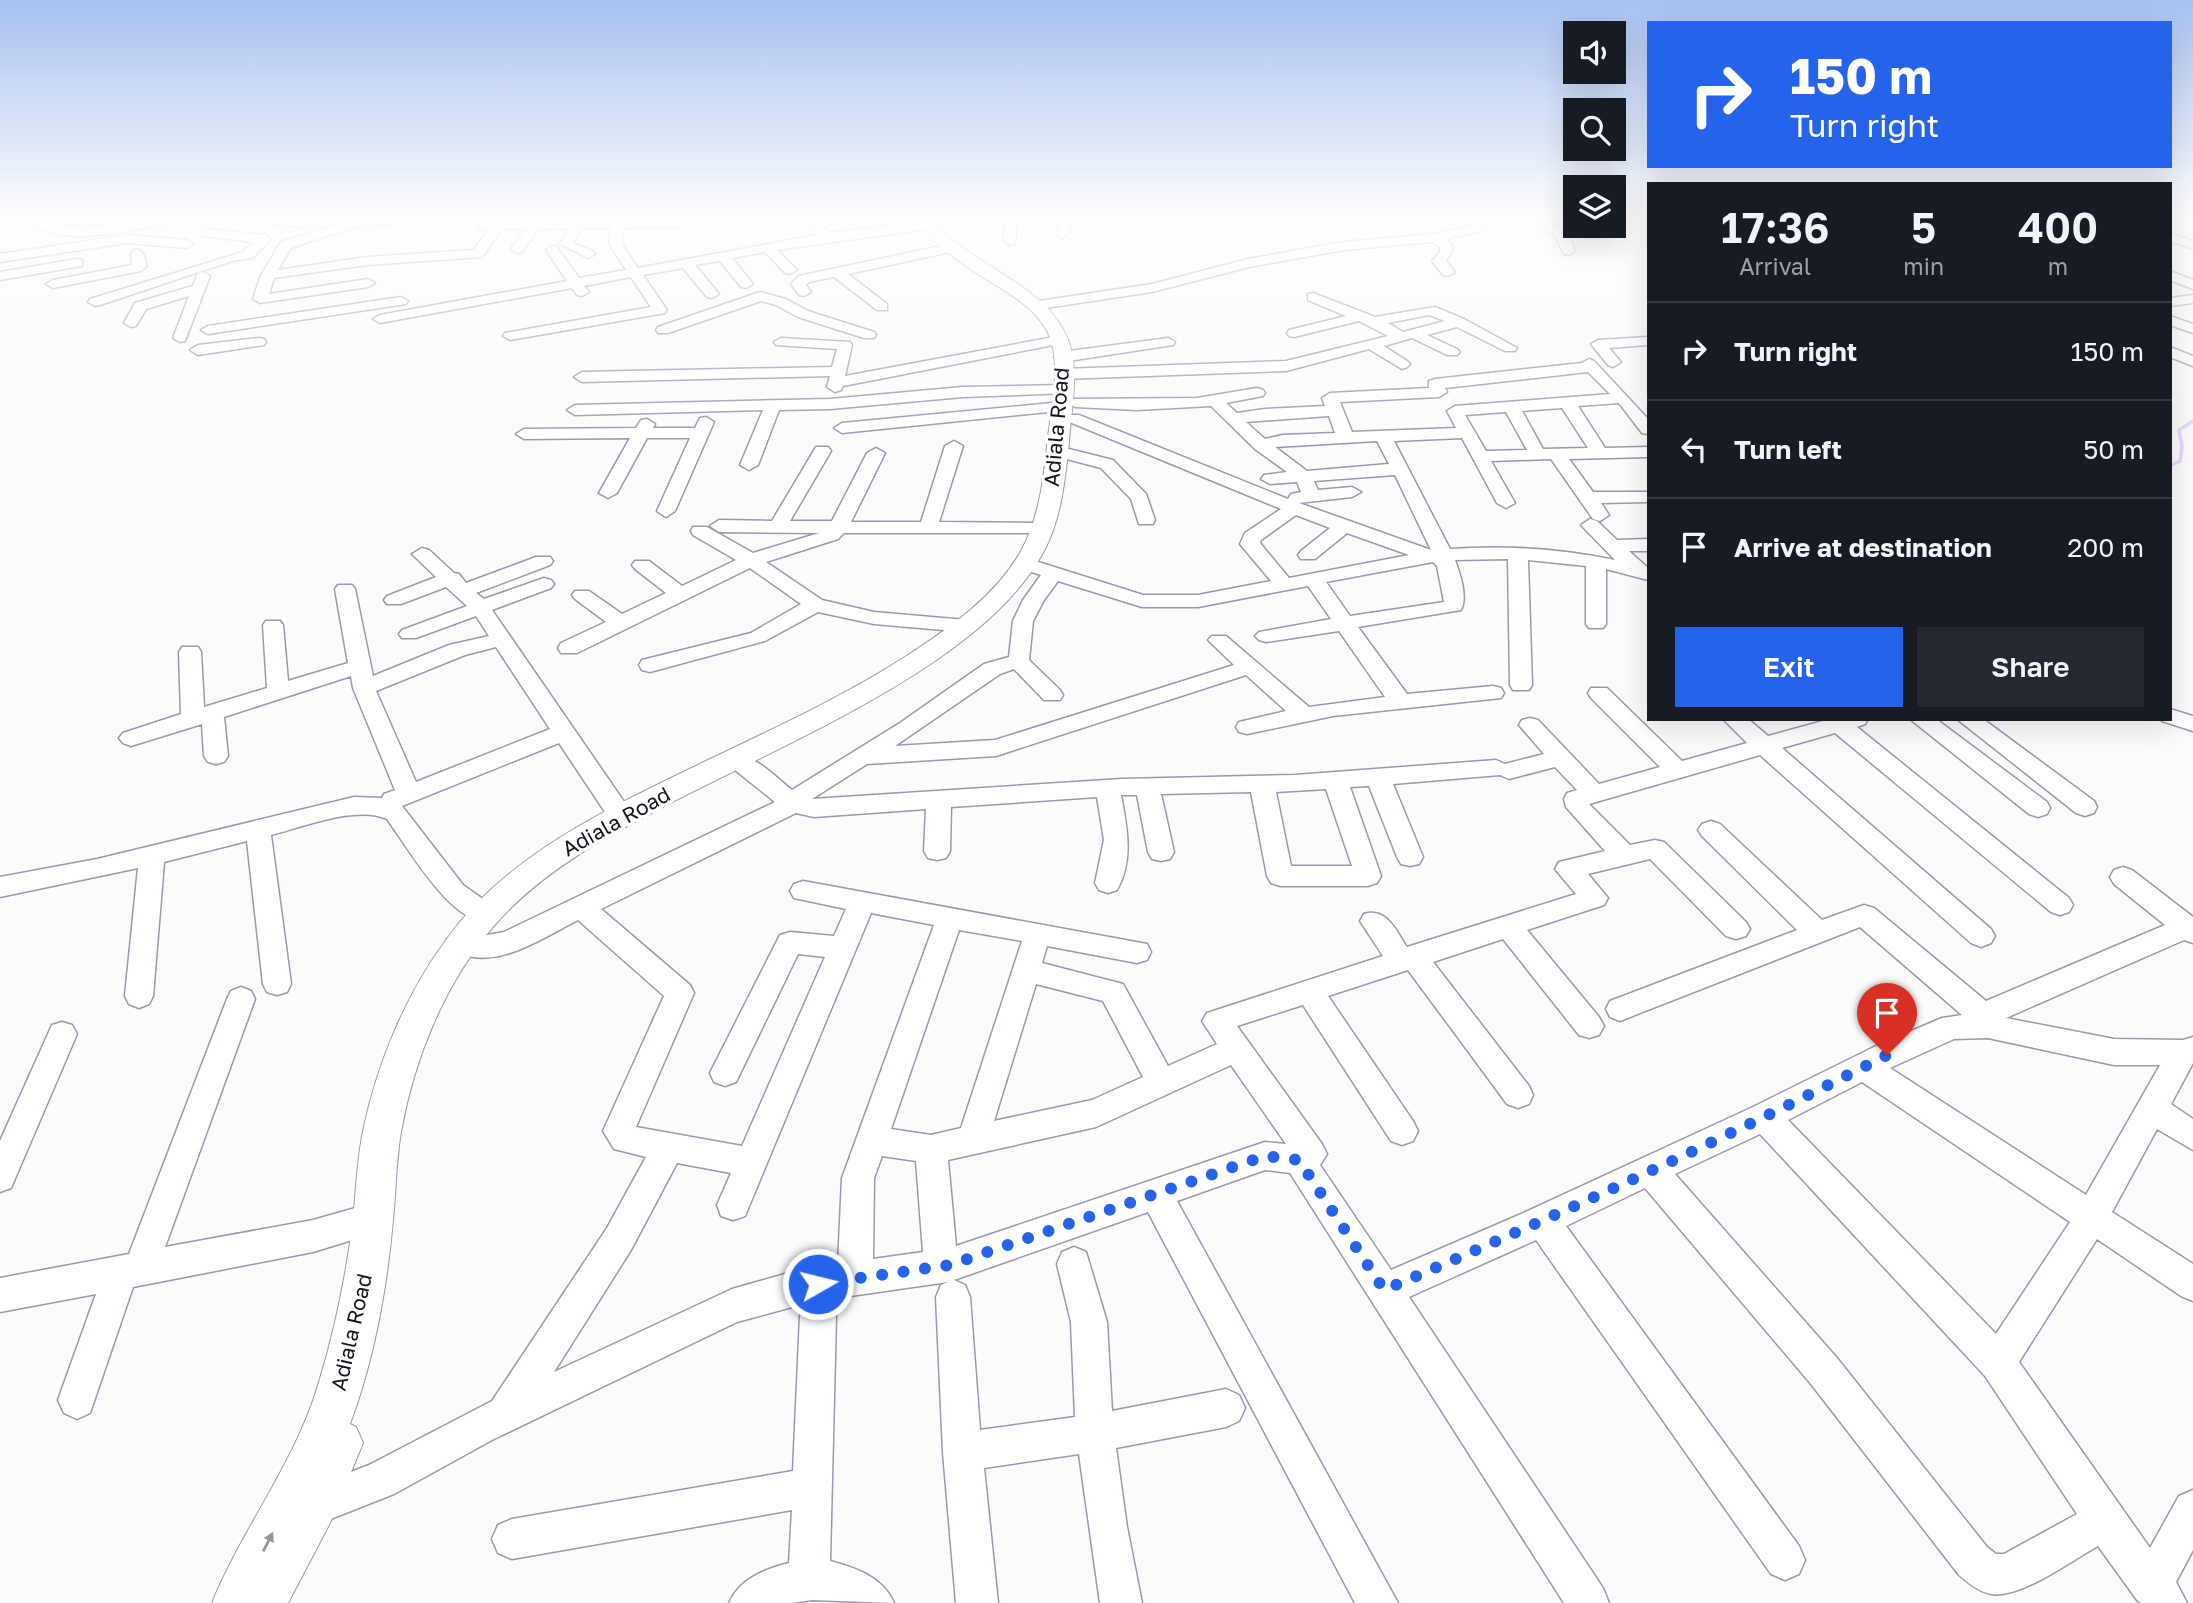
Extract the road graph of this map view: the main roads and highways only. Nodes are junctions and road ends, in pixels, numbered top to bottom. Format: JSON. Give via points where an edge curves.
{"nodes":[{"id":1,"x":1016,"y":293,"type":"edge"},
{"id":2,"x":1022,"y":293,"type":"edge"},
{"id":3,"x":1067,"y":380,"type":"junction"},
{"id":4,"x":1038,"y":568,"type":"junction"},
{"id":5,"x":237,"y":1603,"type":"edge"},
{"id":6,"x":261,"y":1603,"type":"edge"}],
"edges":[{"from":1,"to":3,"type":"main road","name":"Adiala Road","via":[[1056,329]]},
{"from":2,"to":3,"type":"main road","name":"Adiala Road","via":[[1063,328]]},
{"from":3,"to":4,"type":"main road","name":"Adiala Road","via":[[1056,475],[1041,529]]},
{"from":3,"to":4,"type":"main road","name":"Adiala Road","via":[[1069,454]]},
{"from":5,"to":4,"type":"main road","name":"Adiala Road","one_way":true,"via":[[314,1454],[340,1389],[361,1303],[382,1129],[414,1027],[460,944],[485,914],[562,849],[620,815],[879,685],[966,626],[1002,592]]},
{"from":4,"to":6,"type":"main road","name":"Adiala Road","via":[[986,621],[887,690],[572,855],[498,918],[475,947],[435,1016],[401,1126],[382,1299],[362,1386],[313,1506]]}]}
